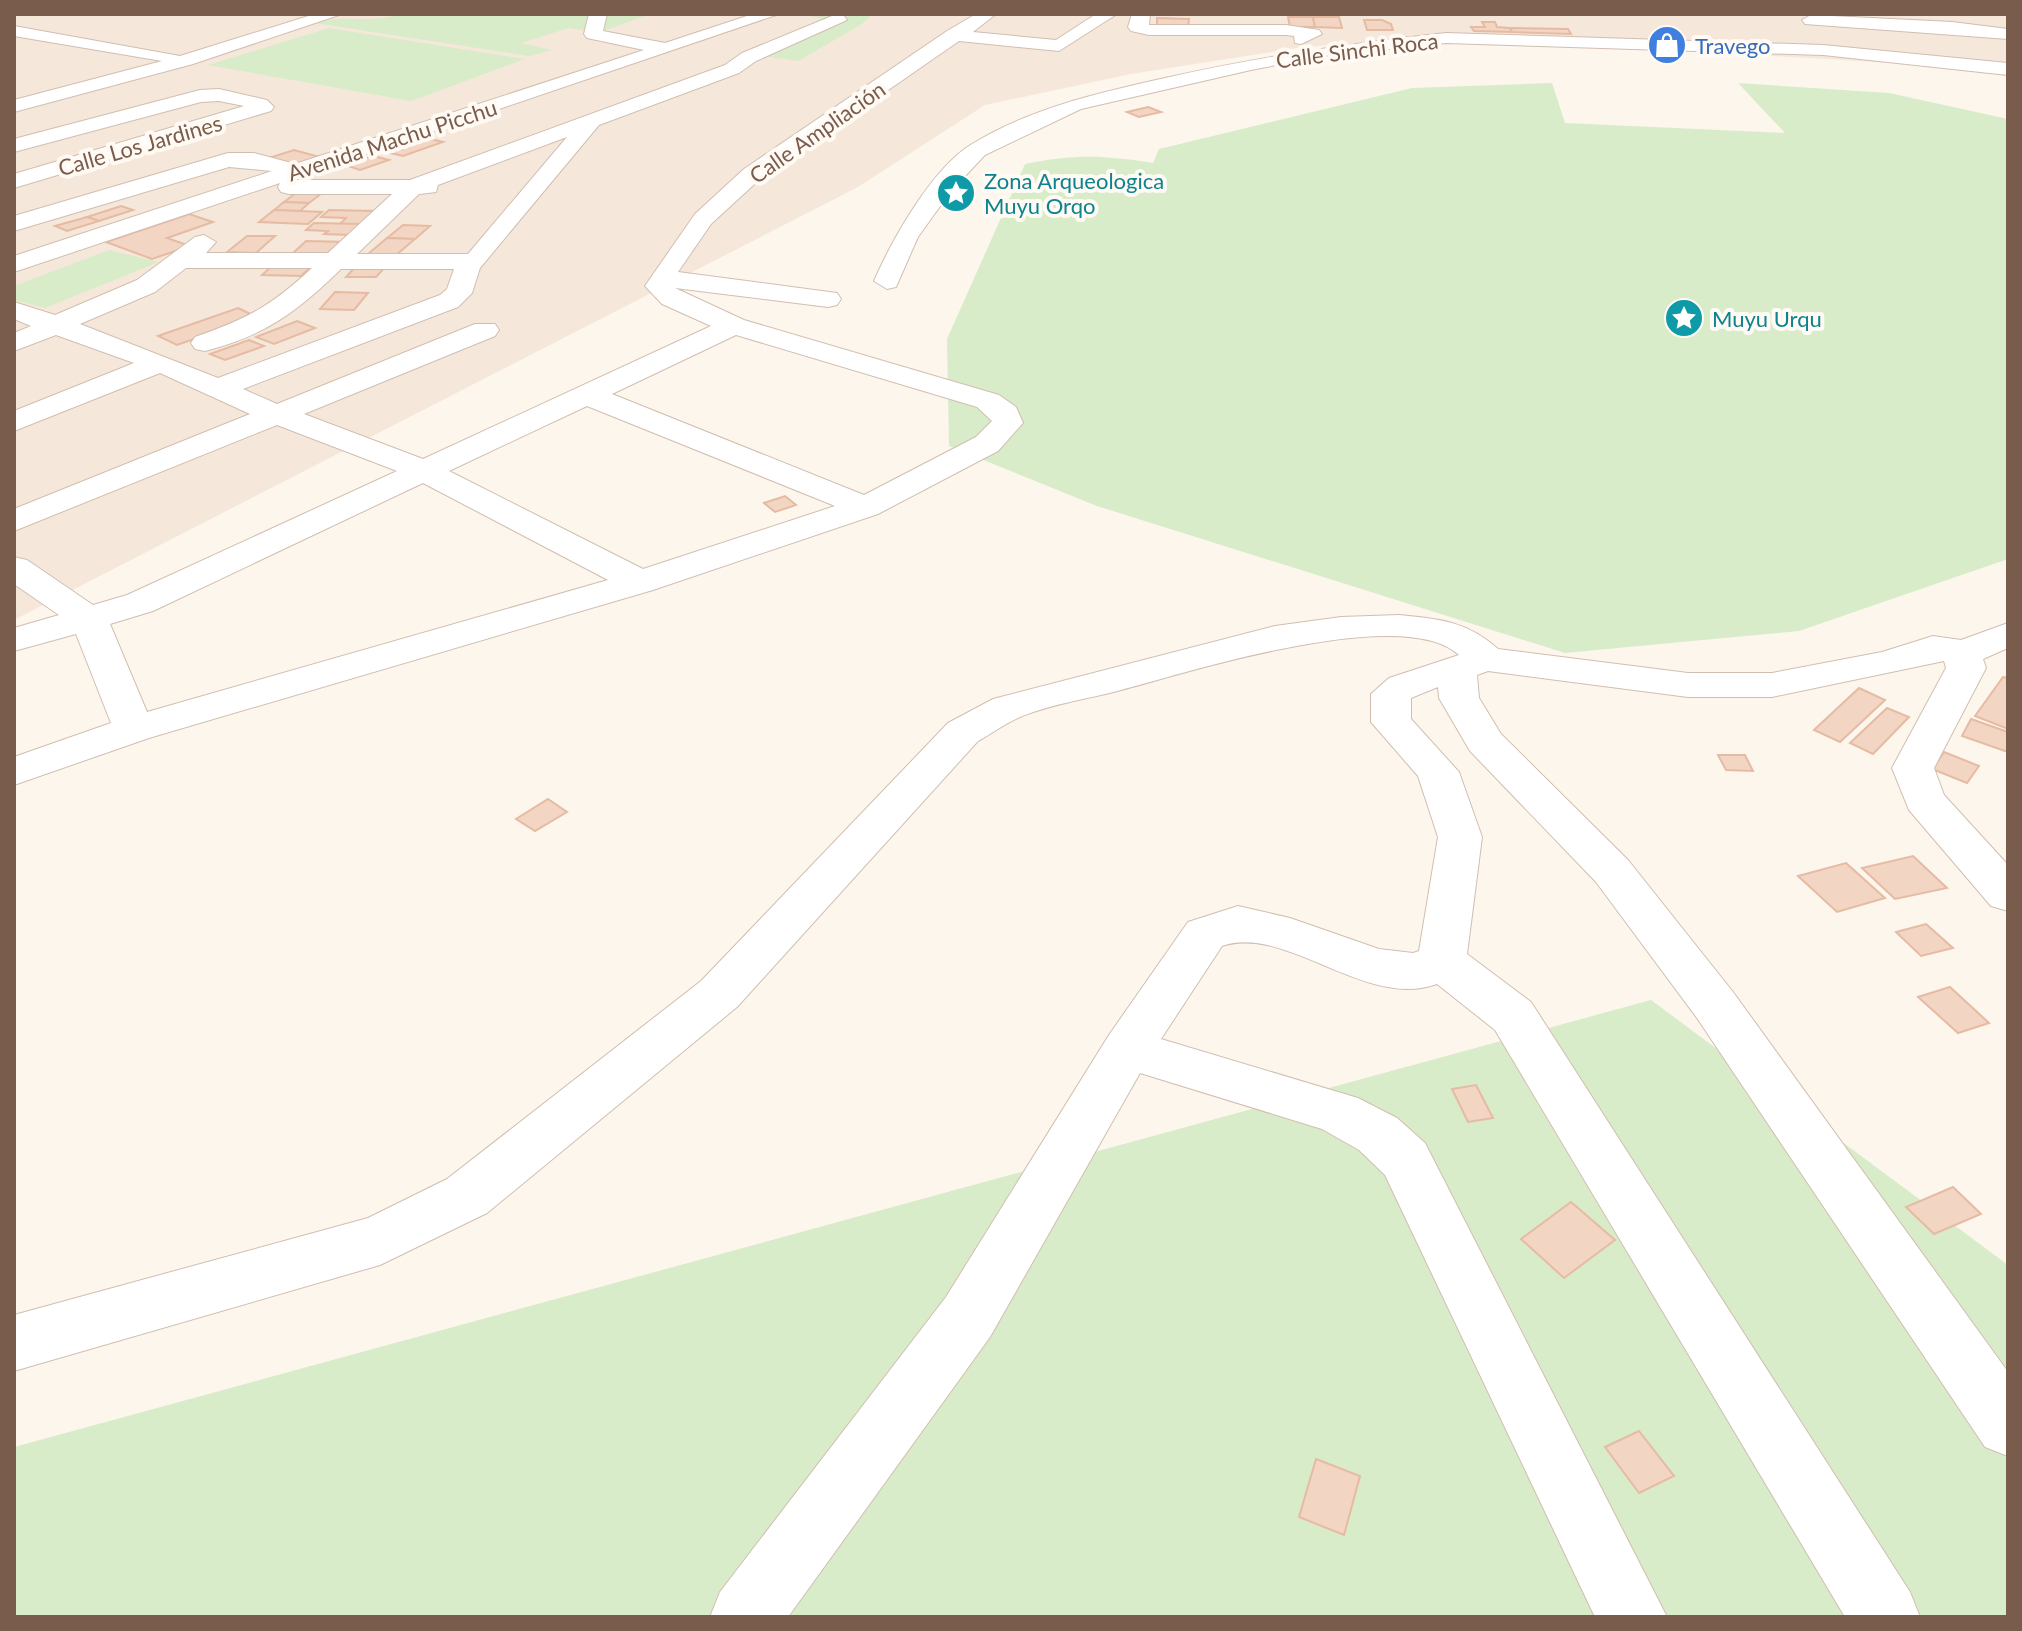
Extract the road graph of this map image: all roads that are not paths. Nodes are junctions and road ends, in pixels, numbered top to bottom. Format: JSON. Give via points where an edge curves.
{"nodes":[{"id":1,"x":333,"y":14,"type":"edge"},
{"id":2,"x":598,"y":14,"type":"edge"},
{"id":3,"x":770,"y":14,"type":"edge"},
{"id":4,"x":824,"y":14,"type":"edge"},
{"id":5,"x":986,"y":14,"type":"edge"},
{"id":6,"x":1108,"y":14,"type":"edge"},
{"id":7,"x":1141,"y":14,"type":"edge"},
{"id":8,"x":1797,"y":16,"type":"edge"},
{"id":9,"x":260,"y":18,"type":"dead end"},
{"id":10,"x":1951,"y":20,"type":"edge"},
{"id":11,"x":68,"y":22,"type":"dead end"},
{"id":12,"x":300,"y":24,"type":"junction"},
{"id":13,"x":18,"y":34,"type":"edge"},
{"id":14,"x":2008,"y":34,"type":"edge"},
{"id":15,"x":953,"y":35,"type":"junction"},
{"id":16,"x":1604,"y":41,"type":"junction"},
{"id":17,"x":668,"y":49,"type":"junction"},
{"id":18,"x":1477,"y":59,"type":"dead end"},
{"id":19,"x":186,"y":60,"type":"junction"},
{"id":20,"x":1623,"y":61,"type":"junction"},
{"id":21,"x":740,"y":62,"type":"junction"},
{"id":22,"x":1251,"y":64,"type":"junction"},
{"id":23,"x":2008,"y":69,"type":"edge"},
{"id":24,"x":1974,"y":86,"type":"dead end"},
{"id":25,"x":213,"y":95,"type":"junction"},
{"id":26,"x":526,"y":96,"type":"junction"},
{"id":27,"x":14,"y":106,"type":"edge"},
{"id":28,"x":619,"y":111,"type":"junction"},
{"id":29,"x":106,"y":120,"type":"junction"},
{"id":30,"x":590,"y":123,"type":"junction"},
{"id":31,"x":168,"y":138,"type":"junction"},
{"id":32,"x":14,"y":146,"type":"edge"},
{"id":33,"x":298,"y":171,"type":"junction"},
{"id":34,"x":14,"y":181,"type":"edge"},
{"id":35,"x":270,"y":185,"type":"junction"},
{"id":36,"x":413,"y":187,"type":"junction"},
{"id":37,"x":475,"y":188,"type":"dead end"},
{"id":38,"x":506,"y":188,"type":"dead end"},
{"id":39,"x":537,"y":189,"type":"junction"},
{"id":40,"x":14,"y":224,"type":"edge"},
{"id":41,"x":181,"y":260,"type":"junction"},
{"id":42,"x":330,"y":261,"type":"junction"},
{"id":43,"x":14,"y":264,"type":"edge"},
{"id":44,"x":469,"y":264,"type":"junction"},
{"id":45,"x":663,"y":274,"type":"junction"},
{"id":46,"x":887,"y":281,"type":"dead end"},
{"id":47,"x":828,"y":299,"type":"dead end"},
{"id":48,"x":14,"y":310,"type":"edge"},
{"id":49,"x":60,"y":326,"type":"junction"},
{"id":50,"x":734,"y":326,"type":"junction"},
{"id":51,"x":485,"y":330,"type":"dead end"},
{"id":52,"x":14,"y":343,"type":"edge"},
{"id":53,"x":205,"y":343,"type":"dead end"},
{"id":54,"x":160,"y":363,"type":"junction"},
{"id":55,"x":218,"y":388,"type":"junction"},
{"id":56,"x":585,"y":394,"type":"junction"},
{"id":57,"x":273,"y":413,"type":"junction"},
{"id":58,"x":14,"y":422,"type":"edge"},
{"id":59,"x":423,"y":470,"type":"junction"},
{"id":60,"x":866,"y":507,"type":"junction"},
{"id":61,"x":14,"y":521,"type":"edge"},
{"id":62,"x":14,"y":568,"type":"edge"},
{"id":63,"x":640,"y":582,"type":"junction"},
{"id":64,"x":89,"y":619,"type":"junction"},
{"id":65,"x":2008,"y":634,"type":"edge"},
{"id":66,"x":14,"y":640,"type":"edge"},
{"id":67,"x":1962,"y":654,"type":"junction"},
{"id":68,"x":1472,"y":664,"type":"junction"},
{"id":69,"x":134,"y":729,"type":"junction"},
{"id":70,"x":14,"y":772,"type":"edge"},
{"id":71,"x":2008,"y":895,"type":"edge"},
{"id":72,"x":1442,"y":961,"type":"junction"},
{"id":73,"x":1127,"y":1049,"type":"junction"},
{"id":74,"x":14,"y":1343,"type":"edge"},
{"id":75,"x":2008,"y":1425,"type":"edge"},
{"id":76,"x":745,"y":1617,"type":"edge"},
{"id":77,"x":1632,"y":1617,"type":"edge"},
{"id":78,"x":1885,"y":1617,"type":"edge"}],
"edges":[{"from":1,"to":12,"type":"street"},
{"from":2,"to":17,"type":"street","via":[[593,34]]},
{"from":3,"to":17,"type":"street","name":"Avenida Machu Picchu"},
{"from":4,"to":21,"type":"street","via":[[838,20]]},
{"from":5,"to":15,"type":"street","name":"Calle Ampliación"},
{"from":6,"to":15,"type":"street","via":[[1059,46]]},
{"from":7,"to":22,"type":"street","via":[[1137,27],[1149,30],[1312,33],[1255,54],[1249,58]]},
{"from":8,"to":10,"type":"street"},
{"from":9,"to":12,"type":"street"},
{"from":10,"to":14,"type":"street"},
{"from":11,"to":13,"type":"street"},
{"from":12,"to":19,"type":"street"},
{"from":13,"to":19,"type":"street"},
{"from":15,"to":45,"type":"street","name":"Calle Ampliación","via":[[752,174],[703,219]]},
{"from":16,"to":20,"type":"street"},
{"from":16,"to":22,"type":"street","name":"Calle Sinchi Roca","via":[[1407,40]]},
{"from":16,"to":23,"type":"street","name":"Calle Sinchi Roca","via":[[1823,50]]},
{"from":17,"to":21,"type":"street"},
{"from":17,"to":26,"type":"street","name":"Avenida Machu Picchu"},
{"from":18,"to":20,"type":"street"},
{"from":19,"to":25,"type":"street"},
{"from":19,"to":27,"type":"street"},
{"from":20,"to":24,"type":"street","via":[[1766,66]]},
{"from":21,"to":28,"type":"street"},
{"from":22,"to":46,"type":"street","name":"Calle Sinchi Roca","via":[[1074,104],[977,150],[906,237]]},
{"from":25,"to":29,"type":"street"},
{"from":25,"to":31,"type":"street","name":"Calle Los Jardines","via":[[264,107]]},
{"from":26,"to":28,"type":"street"},
{"from":26,"to":33,"type":"street","name":"Avenida Machu Picchu"},
{"from":28,"to":30,"type":"street"},
{"from":29,"to":31,"type":"street"},
{"from":29,"to":32,"type":"street"},
{"from":30,"to":36,"type":"street"},
{"from":30,"to":39,"type":"street"},
{"from":31,"to":34,"type":"street","name":"Calle Los Jardines"},
{"from":33,"to":35,"type":"street","name":"Avenida Machu Picchu"},
{"from":33,"to":40,"type":"street","via":[[254,160],[228,160]]},
{"from":35,"to":36,"type":"street"},
{"from":35,"to":41,"type":"street"},
{"from":35,"to":43,"type":"street","name":"Avenida Machu Picchu"},
{"from":36,"to":37,"type":"street"},
{"from":36,"to":42,"type":"street"},
{"from":38,"to":39,"type":"street"},
{"from":39,"to":44,"type":"street"},
{"from":41,"to":42,"type":"street"},
{"from":41,"to":49,"type":"street","via":[[146,286]]},
{"from":42,"to":44,"type":"street"},
{"from":42,"to":53,"type":"street","via":[[288,305],[260,323]]},
{"from":44,"to":55,"type":"street","via":[[459,293],[440,306]]},
{"from":45,"to":47,"type":"street"},
{"from":45,"to":50,"type":"street","via":[[658,286],[671,298]]},
{"from":48,"to":49,"type":"street"},
{"from":49,"to":52,"type":"street"},
{"from":49,"to":54,"type":"street"},
{"from":50,"to":56,"type":"street"},
{"from":50,"to":60,"type":"street","via":[[988,401],[1005,413],[1008,423],[987,444]]},
{"from":51,"to":57,"type":"street"},
{"from":54,"to":55,"type":"street"},
{"from":54,"to":58,"type":"street"},
{"from":55,"to":57,"type":"street"},
{"from":56,"to":59,"type":"street"},
{"from":56,"to":60,"type":"street"},
{"from":57,"to":59,"type":"street"},
{"from":57,"to":61,"type":"street"},
{"from":59,"to":63,"type":"street"},
{"from":59,"to":64,"type":"street","via":[[140,603]]},
{"from":60,"to":63,"type":"street"},
{"from":62,"to":64,"type":"street"},
{"from":63,"to":69,"type":"street"},
{"from":64,"to":66,"type":"street"},
{"from":64,"to":69,"type":"street"},
{"from":65,"to":67,"type":"street"},
{"from":67,"to":68,"type":"street","via":[[1933,648],[1890,662],[1772,685],[1688,685]]},
{"from":67,"to":71,"type":"street","via":[[1966,668],[1913,768],[1924,800]]},
{"from":68,"to":72,"type":"street","via":[[1403,686],[1391,694],[1390,703],[1391,722],[1438,772],[1460,837]]},
{"from":68,"to":74,"type":"street","via":[[1464,639],[1436,630],[1341,628],[1275,637],[1007,708],[963,732],[719,994],[467,1196],[380,1240]]},
{"from":68,"to":75,"type":"street","via":[[1459,698],[1485,742],[1612,871],[1715,1005]]},
{"from":69,"to":70,"type":"street"},
{"from":72,"to":73,"type":"street","via":[[1417,972],[1375,966],[1238,923],[1205,934]]},
{"from":72,"to":78,"type":"street","via":[[1513,1016]]},
{"from":73,"to":76,"type":"street","via":[[968,1317]]},
{"from":73,"to":77,"type":"street","via":[[1339,1113],[1378,1134],[1405,1159]]}]}
